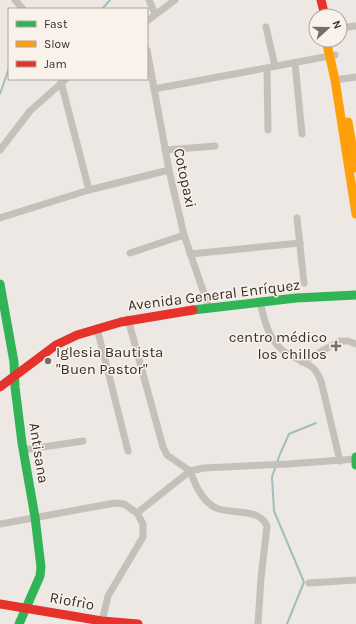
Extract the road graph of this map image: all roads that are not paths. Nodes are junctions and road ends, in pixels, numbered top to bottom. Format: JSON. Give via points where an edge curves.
{"nodes":[{"id":1,"x":15,"y":0,"type":"edge"},
{"id":2,"x":149,"y":0,"type":"edge"},
{"id":3,"x":175,"y":0,"type":"edge"},
{"id":4,"x":22,"y":8,"type":"edge"},
{"id":5,"x":154,"y":14,"type":"junction"},
{"id":6,"x":148,"y":20,"type":"edge"},
{"id":7,"x":266,"y":27,"type":"dead end"},
{"id":8,"x":329,"y":48,"type":"edge"},
{"id":9,"x":332,"y":48,"type":"edge"},
{"id":10,"x":148,"y":56,"type":"edge"},
{"id":11,"x":332,"y":56,"type":"junction"},
{"id":12,"x":295,"y":63,"type":"junction"},
{"id":13,"x":276,"y":66,"type":"junction"},
{"id":14,"x":267,"y":68,"type":"junction"},
{"id":15,"x":356,"y":77,"type":"edge"},
{"id":16,"x":338,"y":79,"type":"junction"},
{"id":17,"x":63,"y":81,"type":"edge"},
{"id":18,"x":154,"y":89,"type":"junction"},
{"id":19,"x":268,"y":130,"type":"dead end"},
{"id":20,"x":302,"y":134,"type":"dead end"},
{"id":21,"x":215,"y":146,"type":"dead end"},
{"id":22,"x":0,"y":150,"type":"edge"},
{"id":23,"x":165,"y":150,"type":"junction"},
{"id":24,"x":356,"y":168,"type":"edge"},
{"id":25,"x":169,"y":170,"type":"junction"},
{"id":26,"x":89,"y":190,"type":"junction"},
{"id":27,"x":356,"y":214,"type":"edge"},
{"id":28,"x":0,"y":218,"type":"edge"},
{"id":29,"x":297,"y":218,"type":"dead end"},
{"id":30,"x":184,"y":235,"type":"junction"},
{"id":31,"x":300,"y":243,"type":"junction"},
{"id":32,"x":130,"y":253,"type":"dead end"},
{"id":33,"x":190,"y":254,"type":"junction"},
{"id":34,"x":304,"y":283,"type":"dead end"},
{"id":35,"x":0,"y":284,"type":"edge"},
{"id":36,"x":355,"y":295,"type":"edge"},
{"id":37,"x":260,"y":302,"type":"junction"},
{"id":38,"x":209,"y":308,"type":"junction"},
{"id":39,"x":128,"y":320,"type":"junction"},
{"id":40,"x":97,"y":328,"type":"junction"},
{"id":41,"x":356,"y":344,"type":"edge"},
{"id":42,"x":302,"y":362,"type":"junction"},
{"id":43,"x":15,"y":375,"type":"junction"},
{"id":44,"x":0,"y":387,"type":"edge"},
{"id":45,"x":83,"y":441,"type":"dead end"},
{"id":46,"x":23,"y":450,"type":"junction"},
{"id":47,"x":128,"y":451,"type":"dead end"},
{"id":48,"x":356,"y":458,"type":"edge"},
{"id":49,"x":340,"y":460,"type":"junction"},
{"id":50,"x":356,"y":465,"type":"edge"},
{"id":51,"x":190,"y":471,"type":"junction"},
{"id":52,"x":137,"y":513,"type":"junction"},
{"id":53,"x":35,"y":517,"type":"junction"},
{"id":54,"x":0,"y":524,"type":"edge"},
{"id":55,"x":356,"y":580,"type":"edge"},
{"id":56,"x":309,"y":583,"type":"dead end"},
{"id":57,"x":0,"y":604,"type":"edge"},
{"id":58,"x":27,"y":607,"type":"junction"},
{"id":59,"x":108,"y":622,"type":"edge"},
{"id":60,"x":20,"y":624,"type":"edge"},
{"id":61,"x":138,"y":624,"type":"edge"},
{"id":62,"x":258,"y":624,"type":"edge"}],
"edges":[{"from":1,"to":4,"type":"street"},
{"from":2,"to":5,"type":"street"},
{"from":3,"to":5,"type":"street"},
{"from":5,"to":6,"type":"street"},
{"from":7,"to":13,"type":"street"},
{"from":8,"to":11,"type":"street"},
{"from":9,"to":11,"type":"street"},
{"from":10,"to":18,"type":"street","name":"Cotopaxi"},
{"from":11,"to":12,"type":"street"},
{"from":11,"to":16,"type":"street"},
{"from":12,"to":13,"type":"street"},
{"from":12,"to":20,"type":"street"},
{"from":13,"to":14,"type":"street"},
{"from":14,"to":18,"type":"street"},
{"from":14,"to":19,"type":"street"},
{"from":15,"to":16,"type":"street"},
{"from":16,"to":24,"type":"street"},
{"from":16,"to":27,"type":"street"},
{"from":17,"to":22,"type":"street","via":[[30,111]]},
{"from":17,"to":26,"type":"street"},
{"from":18,"to":23,"type":"street","name":"Cotopaxi"},
{"from":21,"to":23,"type":"street"},
{"from":23,"to":25,"type":"street","name":"Cotopaxi"},
{"from":25,"to":26,"type":"street"},
{"from":25,"to":30,"type":"street","name":"Cotopaxi"},
{"from":26,"to":28,"type":"street"},
{"from":29,"to":31,"type":"street"},
{"from":30,"to":32,"type":"street"},
{"from":30,"to":33,"type":"street","name":"Cotopaxi"},
{"from":31,"to":33,"type":"street"},
{"from":31,"to":34,"type":"street"},
{"from":33,"to":38,"type":"street","name":"Cotopaxi"},
{"from":35,"to":43,"type":"street","name":"Antisana"},
{"from":36,"to":37,"type":"street","name":"Avenida General Enríquez","via":[[339,294]]},
{"from":37,"to":38,"type":"street","name":"Avenida General Enríquez"},
{"from":37,"to":42,"type":"street","via":[[264,322],[272,338],[282,350]]},
{"from":38,"to":39,"type":"street","name":"Avenida General Enríquez"},
{"from":39,"to":40,"type":"street","name":"Avenida General Enríquez"},
{"from":39,"to":51,"type":"street","via":[[163,447],[167,455]]},
{"from":40,"to":43,"type":"street","name":"Avenida General Enríquez","via":[[56,345]]},
{"from":40,"to":47,"type":"street"},
{"from":41,"to":42,"type":"street","via":[[340,341]]},
{"from":42,"to":49,"type":"street","via":[[313,368],[321,381]]},
{"from":43,"to":44,"type":"street","name":"Avenida General Enríquez"},
{"from":43,"to":46,"type":"street","name":"Antisana"},
{"from":45,"to":46,"type":"street"},
{"from":46,"to":53,"type":"street","name":"Antisana"},
{"from":48,"to":49,"type":"street"},
{"from":48,"to":50,"type":"street"},
{"from":49,"to":51,"type":"street"},
{"from":51,"to":52,"type":"street"},
{"from":51,"to":62,"type":"street","via":[[202,496],[214,507],[258,516],[267,526]]},
{"from":52,"to":53,"type":"street","via":[[124,504],[115,503]]},
{"from":52,"to":59,"type":"street","via":[[143,524],[143,537],[108,596]]},
{"from":53,"to":54,"type":"street"},
{"from":53,"to":58,"type":"street","name":"Antisana","via":[[41,572]]},
{"from":55,"to":56,"type":"street"},
{"from":57,"to":58,"type":"street","name":"Riofrìo"},
{"from":58,"to":59,"type":"street","name":"Riofrìo"},
{"from":58,"to":60,"type":"street","name":"Antisana"},
{"from":59,"to":61,"type":"street","name":"Riofrìo"}]}
